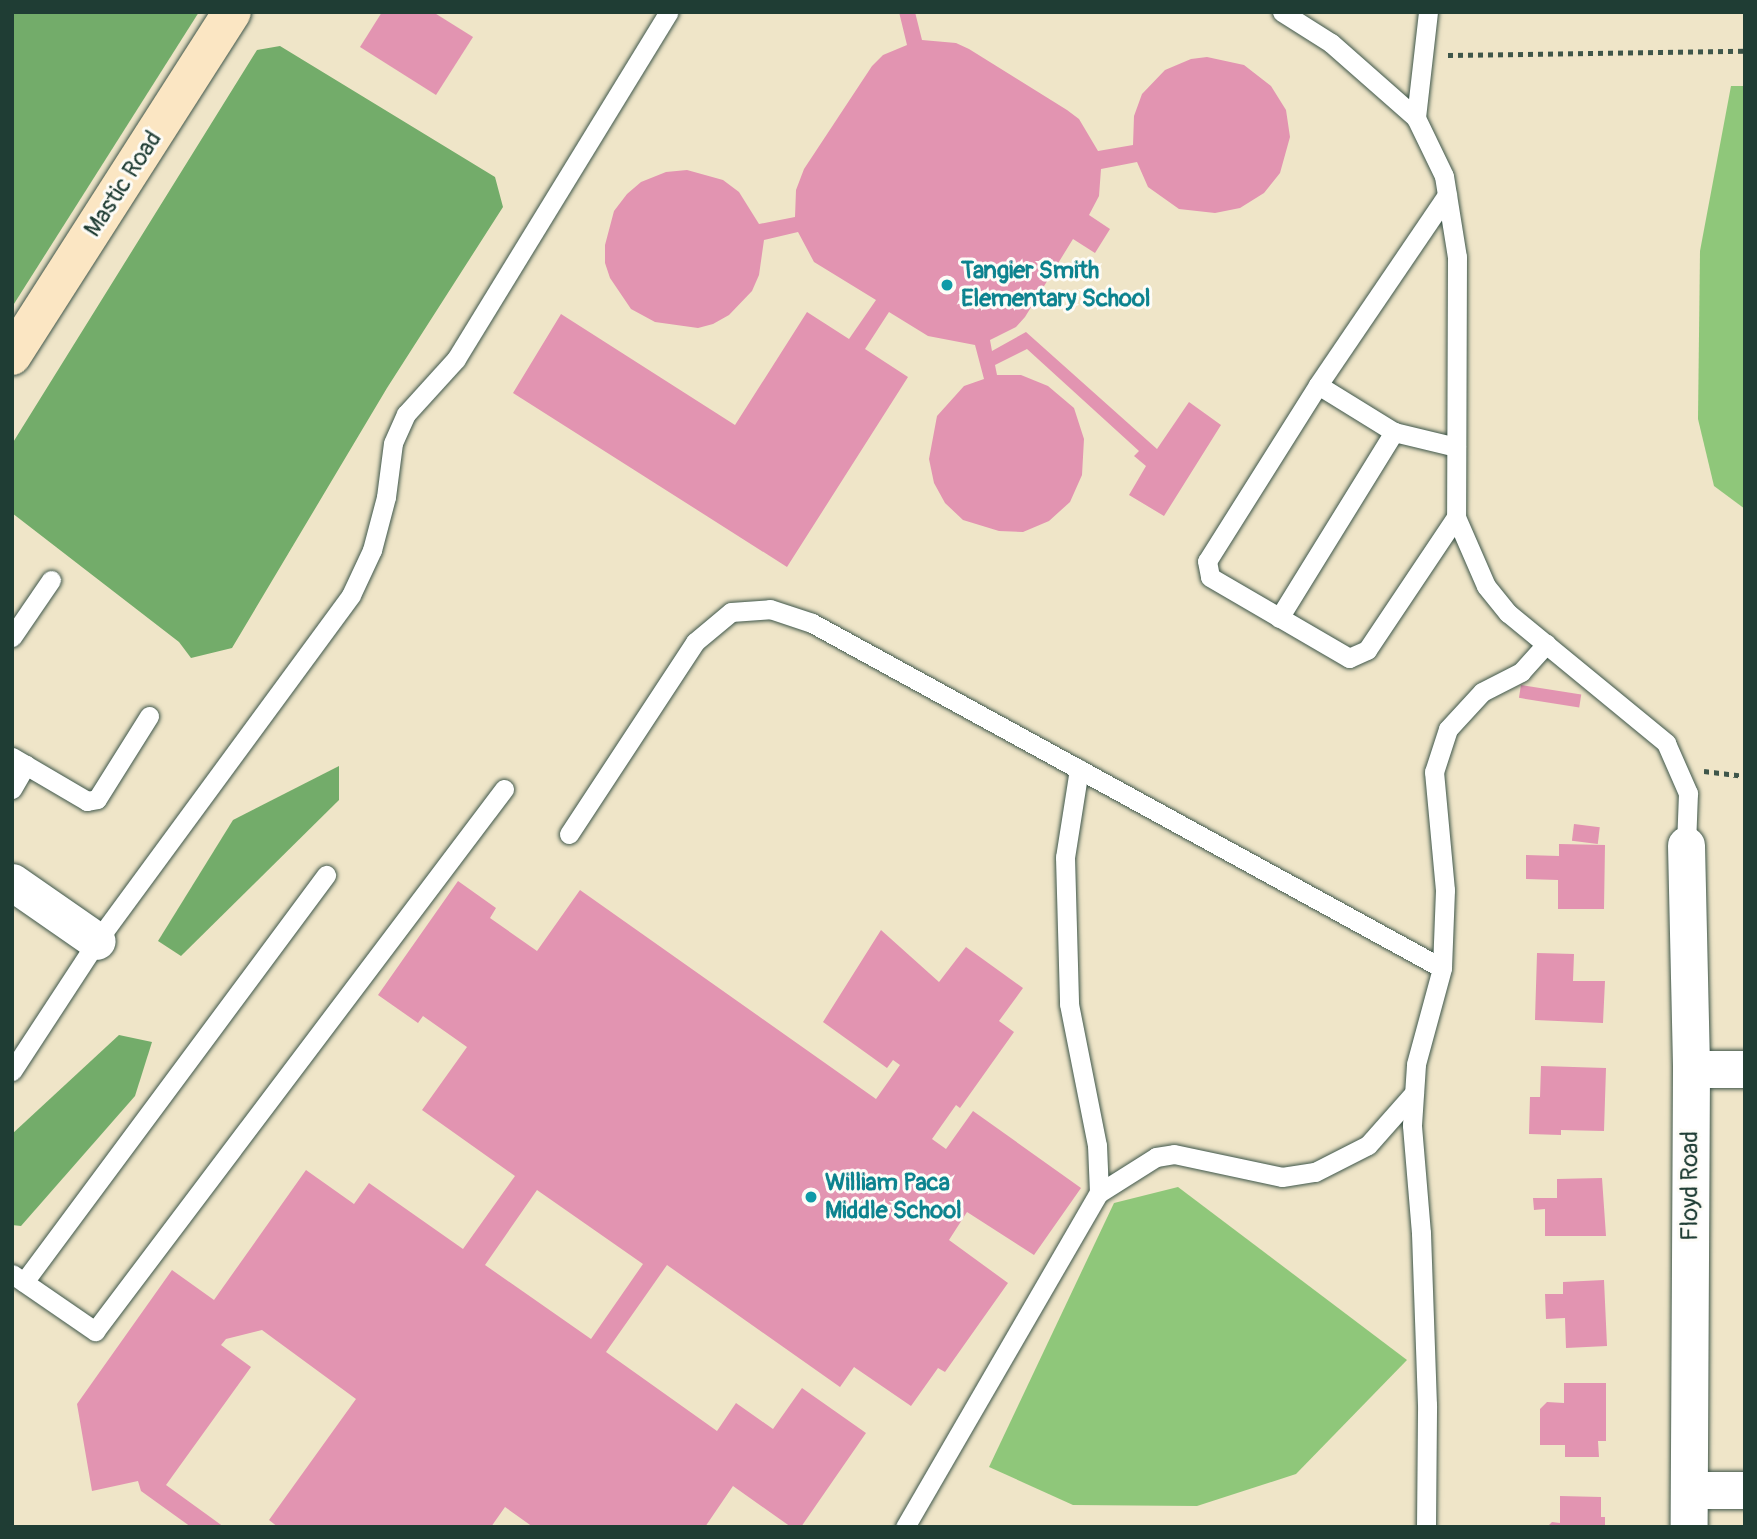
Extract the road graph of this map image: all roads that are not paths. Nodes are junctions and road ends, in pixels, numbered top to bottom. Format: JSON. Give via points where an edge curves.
{"nodes":[{"id":1,"x":232,"y":12,"type":"edge"},
{"id":2,"x":669,"y":12,"type":"edge"},
{"id":3,"x":1428,"y":12,"type":"edge"},
{"id":4,"x":1290,"y":15,"type":"edge"},
{"id":5,"x":1416,"y":118,"type":"junction"},
{"id":6,"x":1447,"y":195,"type":"junction"},
{"id":7,"x":12,"y":356,"type":"edge"},
{"id":8,"x":1318,"y":385,"type":"junction"},
{"id":9,"x":1394,"y":432,"type":"junction"},
{"id":10,"x":1456,"y":447,"type":"junction"},
{"id":11,"x":1456,"y":517,"type":"junction"},
{"id":12,"x":51,"y":580,"type":"dead end"},
{"id":13,"x":1279,"y":618,"type":"junction"},
{"id":14,"x":12,"y":637,"type":"edge"},
{"id":15,"x":1546,"y":644,"type":"junction"},
{"id":16,"x":149,"y":716,"type":"dead end"},
{"id":17,"x":19,"y":761,"type":"edge"},
{"id":18,"x":1079,"y":769,"type":"junction"},
{"id":19,"x":12,"y":789,"type":"edge"},
{"id":20,"x":504,"y":789,"type":"dead end"},
{"id":21,"x":569,"y":834,"type":"dead end"},
{"id":22,"x":1686,"y":845,"type":"joint"},
{"id":23,"x":326,"y":875,"type":"dead end"},
{"id":24,"x":12,"y":882,"type":"edge"},
{"id":25,"x":97,"y":941,"type":"junction"},
{"id":26,"x":1442,"y":968,"type":"junction"},
{"id":27,"x":1691,"y":1069,"type":"junction"},
{"id":28,"x":1745,"y":1069,"type":"edge"},
{"id":29,"x":12,"y":1072,"type":"edge"},
{"id":30,"x":1414,"y":1093,"type":"junction"},
{"id":31,"x":1099,"y":1193,"type":"junction"},
{"id":32,"x":18,"y":1278,"type":"edge"},
{"id":33,"x":1689,"y":1490,"type":"junction"},
{"id":34,"x":1745,"y":1490,"type":"edge"},
{"id":35,"x":905,"y":1527,"type":"edge"},
{"id":36,"x":1426,"y":1527,"type":"edge"},
{"id":37,"x":1689,"y":1527,"type":"edge"}],
"edges":[{"from":1,"to":7,"type":"main road","name":"Mastic Road"},
{"from":2,"to":25,"type":"lane","via":[[456,359],[406,414],[393,443],[386,497],[372,550],[351,595]]},
{"from":3,"to":5,"type":"lane"},
{"from":4,"to":5,"type":"lane","via":[[1331,43]]},
{"from":5,"to":6,"type":"lane","via":[[1444,176]]},
{"from":6,"to":8,"type":"lane"},
{"from":6,"to":10,"type":"lane","via":[[1457,257]]},
{"from":8,"to":9,"type":"lane"},
{"from":8,"to":13,"type":"lane","via":[[1207,561],[1210,578]]},
{"from":9,"to":10,"type":"lane"},
{"from":9,"to":13,"type":"lane"},
{"from":10,"to":11,"type":"lane"},
{"from":11,"to":13,"type":"lane","via":[[1367,650],[1349,658]]},
{"from":11,"to":15,"type":"lane","via":[[1486,586],[1508,613]]},
{"from":12,"to":14,"type":"lane"},
{"from":15,"to":22,"type":"lane","via":[[1667,743],[1688,793]]},
{"from":15,"to":26,"type":"lane","via":[[1521,672],[1482,692],[1448,729],[1434,772],[1445,890]]},
{"from":16,"to":17,"type":"lane","via":[[97,799],[87,802]]},
{"from":17,"to":19,"type":"lane"},
{"from":18,"to":21,"type":"lane","via":[[812,623],[770,610],[731,612],[695,642]]},
{"from":18,"to":26,"type":"lane"},
{"from":18,"to":31,"type":"lane","via":[[1065,857],[1069,1004],[1097,1145]]},
{"from":20,"to":32,"type":"lane","via":[[95,1331]]},
{"from":22,"to":27,"type":"street","name":"Floyd Road"},
{"from":23,"to":32,"type":"lane"},
{"from":24,"to":25,"type":"street"},
{"from":25,"to":29,"type":"lane"},
{"from":26,"to":30,"type":"lane","via":[[1416,1064]]},
{"from":27,"to":28,"type":"street"},
{"from":27,"to":33,"type":"street","name":"Floyd Road"},
{"from":30,"to":31,"type":"lane","via":[[1368,1144],[1315,1172],[1282,1177],[1174,1154],[1156,1157]]},
{"from":30,"to":36,"type":"lane","via":[[1427,1405]]},
{"from":31,"to":35,"type":"lane"},
{"from":33,"to":34,"type":"street"},
{"from":33,"to":37,"type":"street","name":"Floyd Road"}]}
